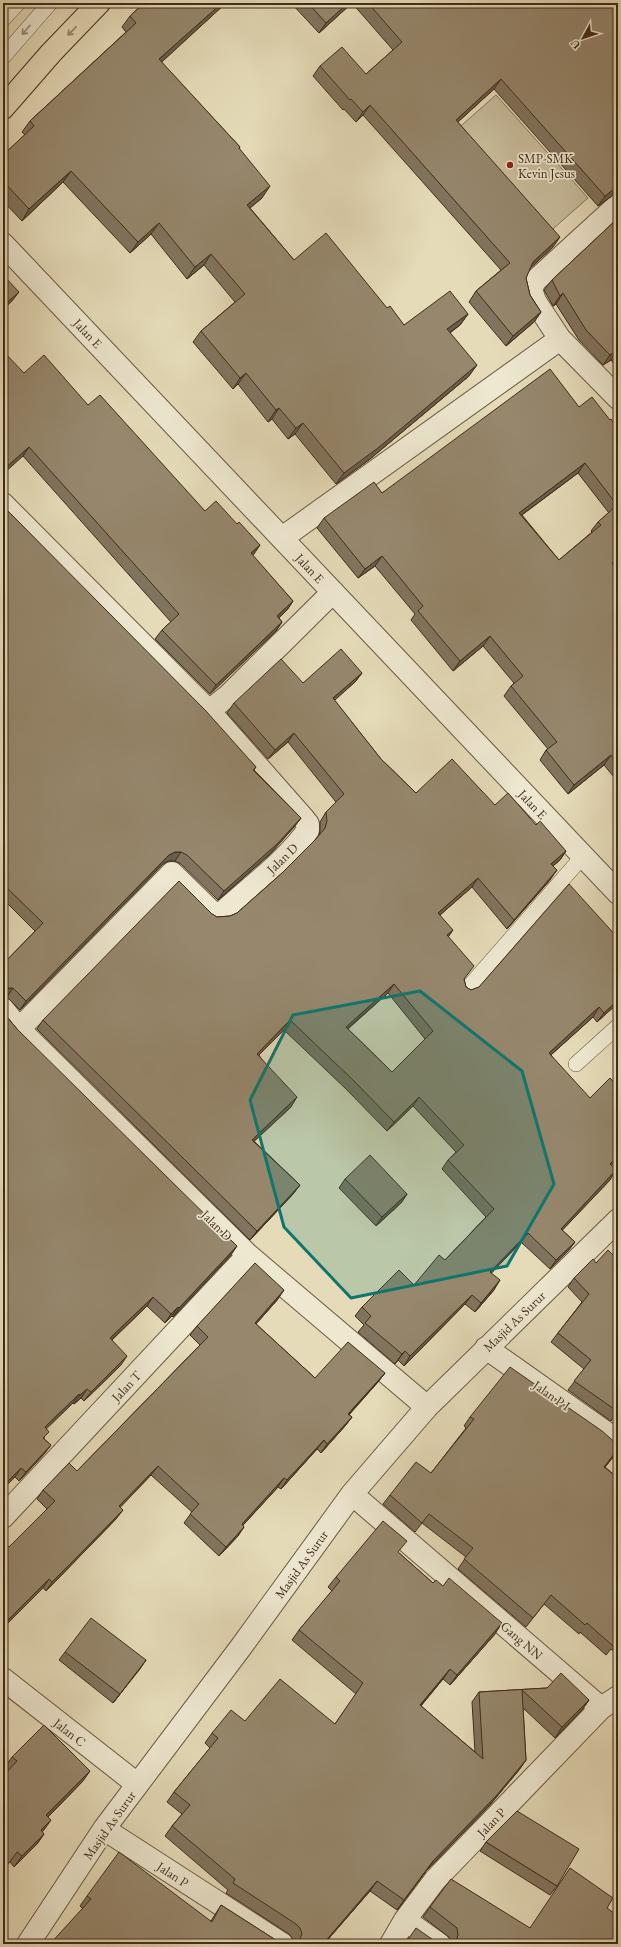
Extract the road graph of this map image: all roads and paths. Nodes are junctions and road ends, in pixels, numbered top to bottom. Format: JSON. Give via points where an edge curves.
{"nodes":[{"id":1,"x":18,"y":3,"type":"edge"},
{"id":2,"x":50,"y":3,"type":"edge"},
{"id":3,"x":99,"y":3,"type":"edge"},
{"id":4,"x":3,"y":19,"type":"edge"},
{"id":5,"x":3,"y":56,"type":"edge"},
{"id":6,"x":3,"y":108,"type":"edge"},
{"id":7,"x":618,"y":205,"type":"edge"},
{"id":8,"x":3,"y":244,"type":"edge"},
{"id":9,"x":560,"y":339,"type":"junction"},
{"id":10,"x":618,"y":398,"type":"edge"},
{"id":11,"x":3,"y":504,"type":"edge"},
{"id":12,"x":282,"y":538,"type":"junction"},
{"id":13,"x":333,"y":592,"type":"junction"},
{"id":14,"x":209,"y":711,"type":"junction"},
{"id":15,"x":583,"y":856,"type":"junction"},
{"id":16,"x":618,"y":893,"type":"edge"},
{"id":17,"x":466,"y":990,"type":"edge"},
{"id":18,"x":3,"y":1010,"type":"edge"},
{"id":19,"x":618,"y":1026,"type":"edge"},
{"id":20,"x":20,"y":1029,"type":"junction"},
{"id":21,"x":576,"y":1064,"type":"dead end"},
{"id":22,"x":618,"y":1220,"type":"edge"},
{"id":23,"x":248,"y":1255,"type":"junction"},
{"id":24,"x":486,"y":1348,"type":"junction"},
{"id":25,"x":427,"y":1407,"type":"junction"},
{"id":26,"x":618,"y":1441,"type":"edge"},
{"id":27,"x":352,"y":1494,"type":"junction"},
{"id":28,"x":3,"y":1517,"type":"edge"},
{"id":29,"x":3,"y":1679,"type":"edge"},
{"id":30,"x":609,"y":1703,"type":"edge"},
{"id":31,"x":137,"y":1784,"type":"junction"},
{"id":32,"x":104,"y":1830,"type":"junction"},
{"id":33,"x":405,"y":1920,"type":"junction"},
{"id":34,"x":28,"y":1944,"type":"edge"},
{"id":35,"x":282,"y":1944,"type":"edge"},
{"id":36,"x":391,"y":1944,"type":"edge"},
{"id":37,"x":440,"y":1944,"type":"edge"}],
"edges":[{"from":1,"to":4,"type":"lane"},
{"from":2,"to":5,"type":"lane","one_way":true},
{"from":3,"to":6,"type":"main road","one_way":true},
{"from":7,"to":9,"type":"street","via":[[532,286],[531,293],[535,301]]},
{"from":8,"to":12,"type":"street","name":"Jalan E"},
{"from":9,"to":10,"type":"street"},
{"from":9,"to":12,"type":"street"},
{"from":11,"to":14,"type":"street"},
{"from":12,"to":13,"type":"street","name":"Jalan E"},
{"from":13,"to":14,"type":"street","via":[[229,695]]},
{"from":13,"to":15,"type":"street","name":"Jalan E"},
{"from":14,"to":20,"type":"street","name":"Jalan D","via":[[304,819],[308,824],[308,830],[284,857],[218,915],[172,873]]},
{"from":15,"to":16,"type":"street","name":"Jalan E"},
{"from":15,"to":17,"type":"lane"},
{"from":18,"to":20,"type":"street","name":"Jalan D"},
{"from":19,"to":21,"type":"lane"},
{"from":20,"to":23,"type":"street","name":"Jalan D"},
{"from":22,"to":24,"type":"street","name":"Masjid As Surur"},
{"from":23,"to":25,"type":"street","name":"Jalan D"},
{"from":23,"to":28,"type":"street","name":"Jalan T"},
{"from":24,"to":25,"type":"street","name":"Masjid As Surur"},
{"from":24,"to":26,"type":"street","name":"Jalan P I"},
{"from":25,"to":27,"type":"street","name":"Masjid As Surur"},
{"from":27,"to":30,"type":"street","name":"Gang NN"},
{"from":27,"to":31,"type":"street","name":"Masjid As Surur"},
{"from":29,"to":31,"type":"street","name":"Jalan C"},
{"from":30,"to":33,"type":"street","name":"Jalan P","via":[[435,1880]]},
{"from":31,"to":32,"type":"street","name":"Masjid As Surur"},
{"from":32,"to":34,"type":"street","name":"Masjid As Surur"},
{"from":32,"to":35,"type":"street","name":"Jalan P"},
{"from":33,"to":36,"type":"street","name":"Jalan P"},
{"from":33,"to":37,"type":"street"}]}
